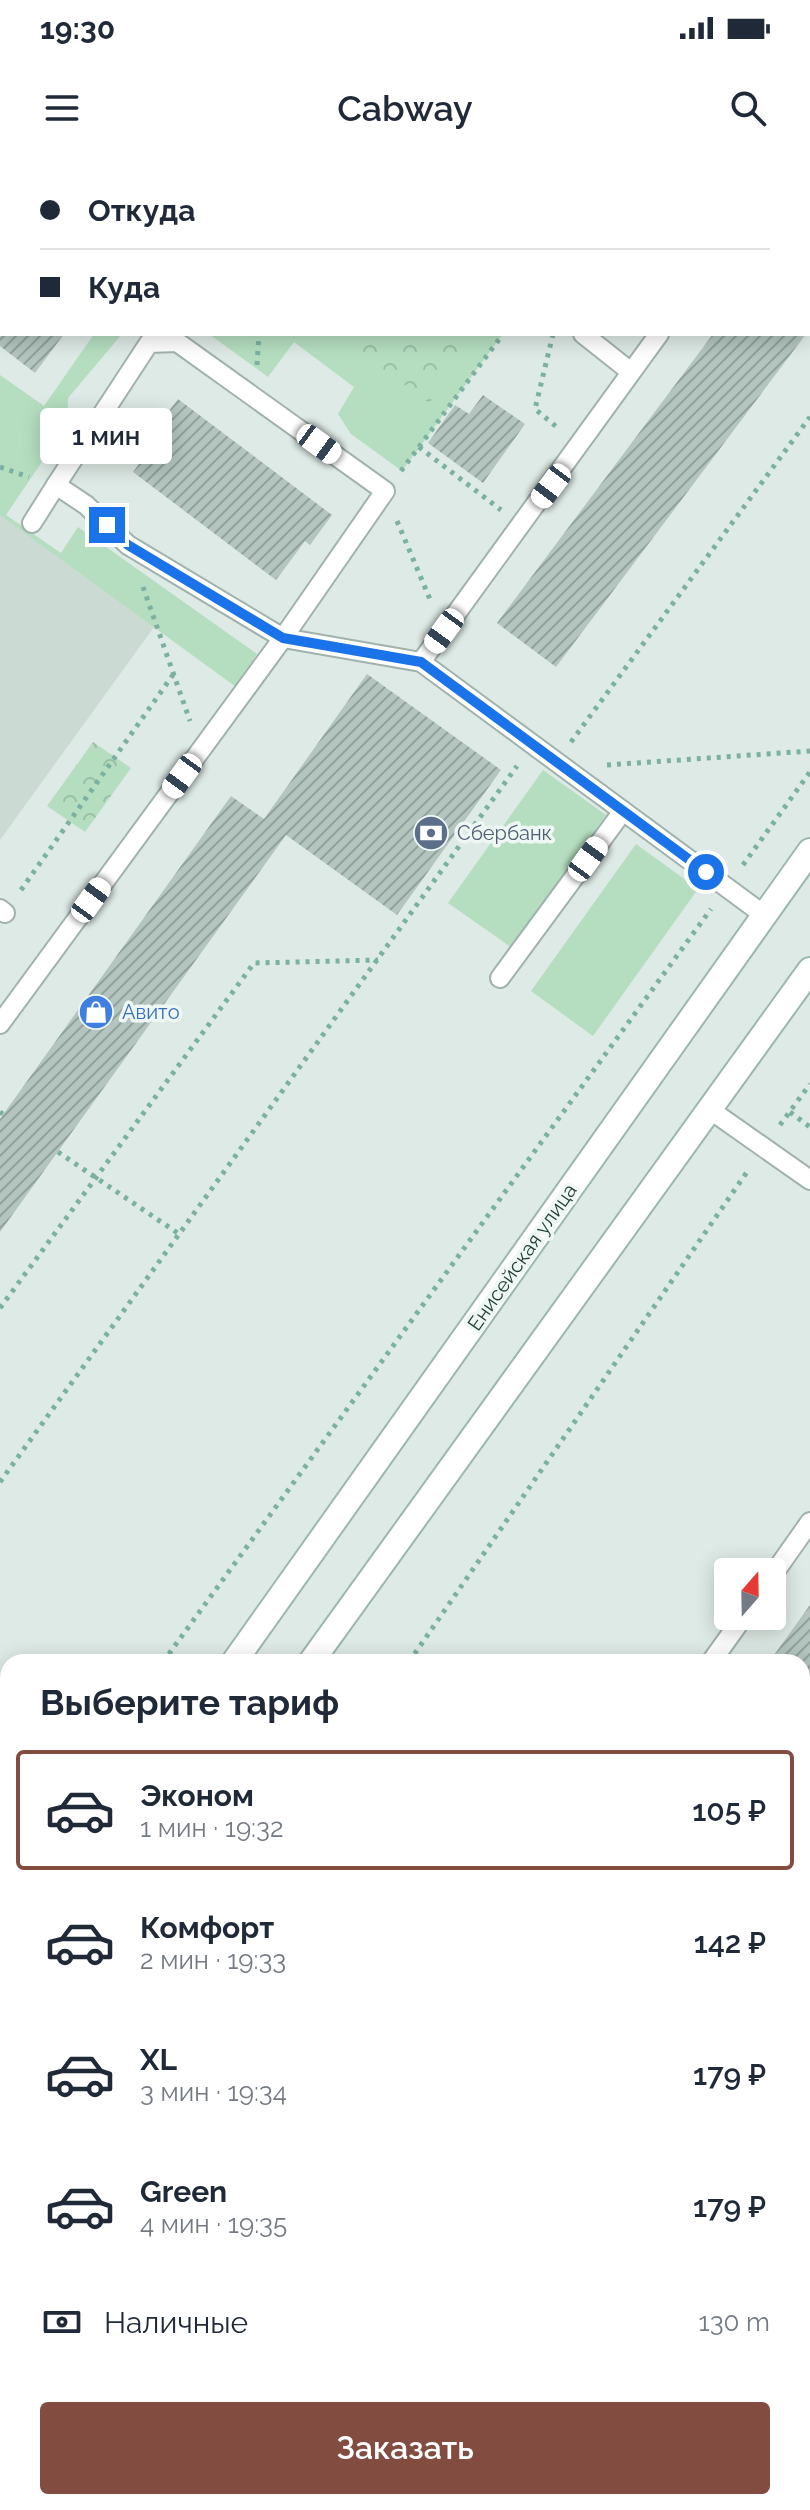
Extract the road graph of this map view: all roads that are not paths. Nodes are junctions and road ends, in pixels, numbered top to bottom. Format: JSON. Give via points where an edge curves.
{"nodes":[{"id":1,"x":586,"y":336,"type":"edge"},
{"id":2,"x":658,"y":336,"type":"edge"},
{"id":3,"x":631,"y":372,"type":"junction"},
{"id":4,"x":56,"y":485,"type":"junction"},
{"id":5,"x":32,"y":523,"type":"dead end"},
{"id":6,"x":283,"y":638,"type":"junction"},
{"id":7,"x":421,"y":662,"type":"junction"},
{"id":8,"x":623,"y":811,"type":"junction"},
{"id":9,"x":810,"y":851,"type":"edge"},
{"id":10,"x":764,"y":915,"type":"junction"},
{"id":11,"x":810,"y":970,"type":"edge"},
{"id":12,"x":500,"y":978,"type":"dead end"},
{"id":13,"x":0,"y":1024,"type":"edge"},
{"id":14,"x":709,"y":1109,"type":"junction"},
{"id":15,"x":810,"y":1180,"type":"edge"},
{"id":16,"x":810,"y":1522,"type":"edge"},
{"id":17,"x":785,"y":1558,"type":"edge"},
{"id":18,"x":734,"y":1630,"type":"edge"},
{"id":19,"x":240,"y":1654,"type":"edge"},
{"id":20,"x":317,"y":1654,"type":"edge"},
{"id":21,"x":717,"y":1654,"type":"edge"}],
"edges":[{"from":1,"to":3,"type":"lane"},
{"from":2,"to":3,"type":"lane"},
{"from":3,"to":7,"type":"lane"},
{"from":4,"to":5,"type":"lane"},
{"from":4,"to":6,"type":"lane","via":[[128,545]]},
{"from":4,"to":6,"type":"lane","via":[[149,343],[177,342],[385,491]]},
{"from":6,"to":7,"type":"lane"},
{"from":6,"to":13,"type":"lane"},
{"from":7,"to":8,"type":"lane"},
{"from":8,"to":10,"type":"lane"},
{"from":8,"to":12,"type":"lane"},
{"from":9,"to":10,"type":"main road","name":"Енисейская улица"},
{"from":10,"to":19,"type":"main road","name":"Енисейская улица"},
{"from":11,"to":14,"type":"main road"},
{"from":14,"to":15,"type":"lane"},
{"from":14,"to":20,"type":"main road"},
{"from":16,"to":17,"type":"lane"},
{"from":18,"to":21,"type":"lane"}]}
